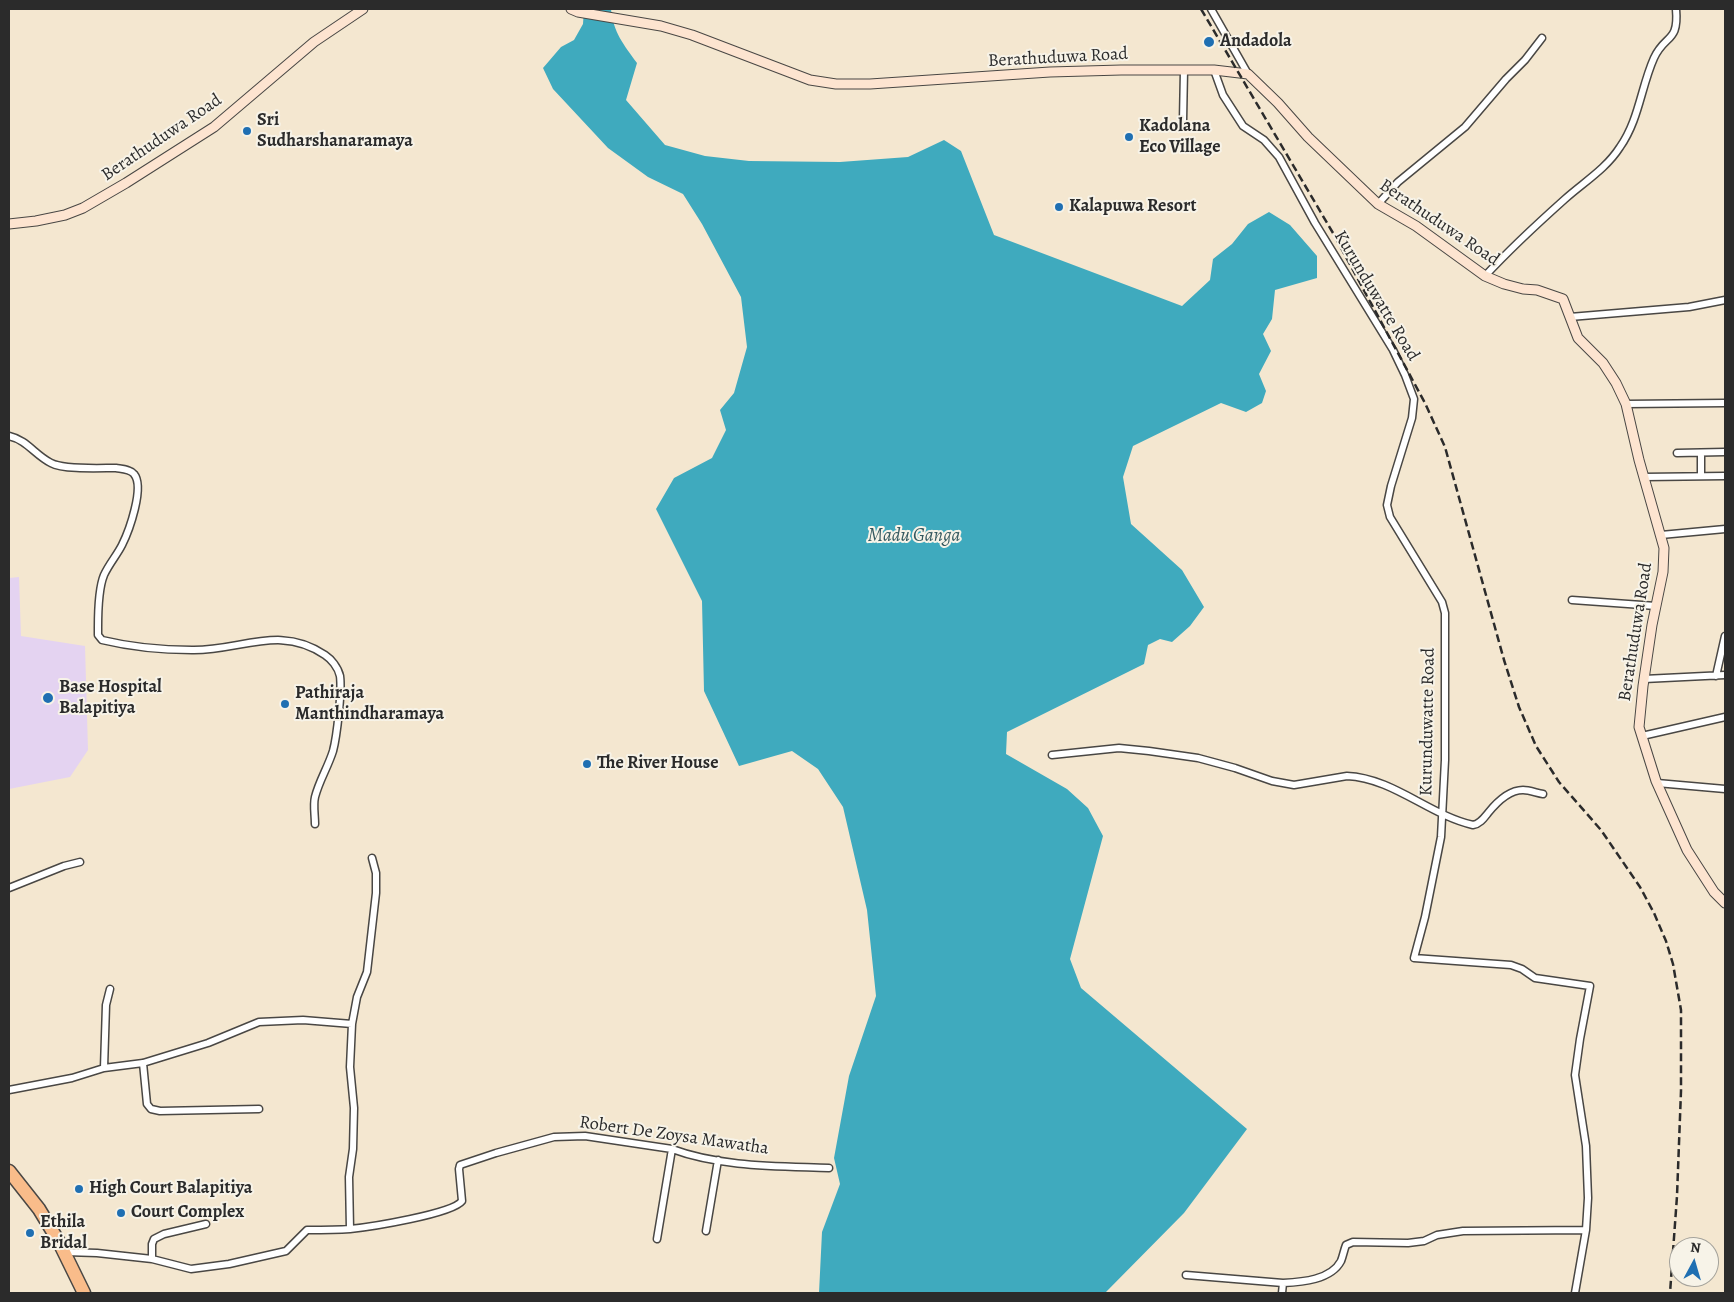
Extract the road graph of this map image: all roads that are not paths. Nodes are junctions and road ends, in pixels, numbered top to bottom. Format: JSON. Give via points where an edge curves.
{"nodes":[{"id":1,"x":364,"y":9,"type":"edge"},
{"id":2,"x":1211,"y":9,"type":"edge"},
{"id":3,"x":1676,"y":9,"type":"edge"},
{"id":4,"x":574,"y":10,"type":"edge"},
{"id":5,"x":1542,"y":38,"type":"dead end"},
{"id":6,"x":1184,"y":70,"type":"junction"},
{"id":7,"x":1214,"y":70,"type":"junction"},
{"id":8,"x":1248,"y":74,"type":"junction"},
{"id":9,"x":1183,"y":121,"type":"dead end"},
{"id":10,"x":1378,"y":204,"type":"junction"},
{"id":11,"x":9,"y":224,"type":"edge"},
{"id":12,"x":1485,"y":276,"type":"junction"},
{"id":13,"x":1725,"y":300,"type":"edge"},
{"id":14,"x":1570,"y":317,"type":"junction"},
{"id":15,"x":1725,"y":403,"type":"edge"},
{"id":16,"x":1626,"y":404,"type":"junction"},
{"id":17,"x":9,"y":436,"type":"edge"},
{"id":18,"x":1725,"y":452,"type":"edge"},
{"id":19,"x":1677,"y":453,"type":"dead end"},
{"id":20,"x":1701,"y":453,"type":"junction"},
{"id":21,"x":1701,"y":476,"type":"junction"},
{"id":22,"x":1725,"y":476,"type":"edge"},
{"id":23,"x":1644,"y":477,"type":"junction"},
{"id":24,"x":1725,"y":529,"type":"edge"},
{"id":25,"x":1661,"y":535,"type":"junction"},
{"id":26,"x":1572,"y":600,"type":"dead end"},
{"id":27,"x":1656,"y":606,"type":"junction"},
{"id":28,"x":1725,"y":636,"type":"edge"},
{"id":29,"x":1725,"y":675,"type":"edge"},
{"id":30,"x":1716,"y":676,"type":"junction"},
{"id":31,"x":1644,"y":679,"type":"junction"},
{"id":32,"x":1725,"y":717,"type":"edge"},
{"id":33,"x":1642,"y":736,"type":"junction"},
{"id":34,"x":1052,"y":755,"type":"dead end"},
{"id":35,"x":1657,"y":782,"type":"junction"},
{"id":36,"x":1725,"y":789,"type":"edge"},
{"id":37,"x":1543,"y":794,"type":"dead end"},
{"id":38,"x":1442,"y":814,"type":"junction"},
{"id":39,"x":315,"y":824,"type":"dead end"},
{"id":40,"x":372,"y":858,"type":"dead end"},
{"id":41,"x":80,"y":862,"type":"dead end"},
{"id":42,"x":9,"y":888,"type":"edge"},
{"id":43,"x":1725,"y":903,"type":"edge"},
{"id":44,"x":110,"y":989,"type":"dead end"},
{"id":45,"x":352,"y":1024,"type":"junction"},
{"id":46,"x":143,"y":1063,"type":"junction"},
{"id":47,"x":104,"y":1068,"type":"junction"},
{"id":48,"x":9,"y":1090,"type":"edge"},
{"id":49,"x":259,"y":1109,"type":"dead end"},
{"id":50,"x":672,"y":1149,"type":"junction"},
{"id":51,"x":718,"y":1160,"type":"junction"},
{"id":52,"x":829,"y":1168,"type":"dead end"},
{"id":53,"x":9,"y":1171,"type":"edge"},
{"id":54,"x":206,"y":1224,"type":"dead end"},
{"id":55,"x":350,"y":1229,"type":"junction"},
{"id":56,"x":1586,"y":1230,"type":"junction"},
{"id":57,"x":706,"y":1231,"type":"dead end"},
{"id":58,"x":657,"y":1239,"type":"dead end"},
{"id":59,"x":64,"y":1252,"type":"junction"},
{"id":60,"x":152,"y":1259,"type":"junction"},
{"id":61,"x":1186,"y":1275,"type":"dead end"},
{"id":62,"x":1283,"y":1283,"type":"junction"},
{"id":63,"x":84,"y":1293,"type":"edge"},
{"id":64,"x":1282,"y":1293,"type":"edge"},
{"id":65,"x":1575,"y":1293,"type":"edge"}],
"edges":[{"from":1,"to":11,"type":"street","name":"Berathuduwa Road","via":[[314,42],[214,127],[126,183],[65,215]]},
{"from":2,"to":8,"type":"street"},
{"from":3,"to":12,"type":"street","via":[[1675,33],[1654,58],[1622,146],[1602,169],[1532,228]]},
{"from":4,"to":6,"type":"street","name":"Berathuduwa Road","via":[[661,26],[810,80],[836,84],[1050,72]]},
{"from":5,"to":10,"type":"street","via":[[1466,127],[1404,176]]},
{"from":6,"to":7,"type":"street","name":"Berathuduwa Road"},
{"from":6,"to":9,"type":"street"},
{"from":7,"to":8,"type":"street","name":"Berathuduwa Road"},
{"from":7,"to":38,"type":"street","name":"Kurunduwatte Road","via":[[1222,95],[1243,126],[1264,140],[1278,157],[1393,350],[1414,399],[1412,418],[1387,504],[1390,517],[1442,602],[1445,613]]},
{"from":8,"to":10,"type":"street","name":"Berathuduwa Road"},
{"from":10,"to":12,"type":"street","name":"Berathuduwa Road","via":[[1416,226]]},
{"from":12,"to":14,"type":"street","name":"Berathuduwa Road","via":[[1563,300]]},
{"from":13,"to":14,"type":"street","via":[[1689,307]]},
{"from":14,"to":16,"type":"street","name":"Berathuduwa Road","via":[[1578,338],[1603,363]]},
{"from":15,"to":16,"type":"street"},
{"from":16,"to":23,"type":"street","name":"Berathuduwa Road"},
{"from":17,"to":39,"type":"street","via":[[20,439],[59,466],[116,468],[136,476],[138,487],[133,518],[122,546],[104,576],[98,628],[102,640],[193,650],[288,640],[331,659],[340,674],[339,701],[333,751],[314,798]]},
{"from":18,"to":20,"type":"street"},
{"from":19,"to":20,"type":"street"},
{"from":20,"to":21,"type":"street"},
{"from":21,"to":22,"type":"street"},
{"from":21,"to":23,"type":"street"},
{"from":23,"to":25,"type":"street","name":"Berathuduwa Road"},
{"from":24,"to":25,"type":"street"},
{"from":25,"to":27,"type":"street","name":"Berathuduwa Road","via":[[1664,558]]},
{"from":26,"to":27,"type":"street"},
{"from":27,"to":31,"type":"street","name":"Berathuduwa Road"},
{"from":28,"to":30,"type":"street"},
{"from":29,"to":30,"type":"street"},
{"from":30,"to":31,"type":"street"},
{"from":31,"to":33,"type":"street","name":"Berathuduwa Road","via":[[1639,727]]},
{"from":32,"to":33,"type":"street"},
{"from":33,"to":35,"type":"street","name":"Berathuduwa Road"},
{"from":34,"to":38,"type":"street","via":[[1129,749],[1198,758],[1294,785],[1356,776],[1374,781]]},
{"from":35,"to":36,"type":"street"},
{"from":35,"to":43,"type":"street","name":"Berathuduwa Road","via":[[1688,850],[1714,892]]},
{"from":37,"to":38,"type":"street","via":[[1522,789],[1508,795],[1477,824]]},
{"from":38,"to":56,"type":"street","name":"Kurunduwatte Road","via":[[1434,876],[1414,958],[1511,965],[1522,968],[1535,978],[1590,986],[1575,1074],[1586,1146]]},
{"from":40,"to":45,"type":"street","via":[[376,893],[367,972],[357,997]]},
{"from":41,"to":42,"type":"street"},
{"from":44,"to":47,"type":"street","via":[[106,1004]]},
{"from":45,"to":46,"type":"street","via":[[302,1020],[259,1022],[208,1043]]},
{"from":45,"to":55,"type":"street","via":[[350,1067],[354,1108],[349,1177]]},
{"from":46,"to":47,"type":"street"},
{"from":46,"to":49,"type":"street","via":[[147,1104],[151,1109]]},
{"from":47,"to":48,"type":"street","via":[[72,1078]]},
{"from":50,"to":51,"type":"street","name":"Robert De Zoysa Mawatha"},
{"from":50,"to":55,"type":"street","name":"Robert De Zoysa Mawatha","via":[[585,1136],[554,1137],[460,1165],[462,1201],[459,1206]]},
{"from":50,"to":58,"type":"street"},
{"from":51,"to":52,"type":"street","name":"Robert De Zoysa Mawatha"},
{"from":51,"to":57,"type":"street"},
{"from":53,"to":59,"type":"highway","via":[[38,1209]]},
{"from":54,"to":60,"type":"street","via":[[154,1239]]},
{"from":55,"to":60,"type":"street","name":"Robert De Zoysa Mawatha","via":[[307,1230],[286,1251],[229,1264],[191,1269]]},
{"from":56,"to":62,"type":"street","via":[[1463,1231],[1408,1243],[1353,1242],[1346,1245],[1340,1262],[1332,1271],[1318,1278]]},
{"from":56,"to":65,"type":"street","name":"Kurunduwatte Road"},
{"from":59,"to":60,"type":"street","name":"Robert De Zoysa Mawatha"},
{"from":59,"to":63,"type":"highway"},
{"from":61,"to":62,"type":"street"},
{"from":62,"to":64,"type":"street"}]}
